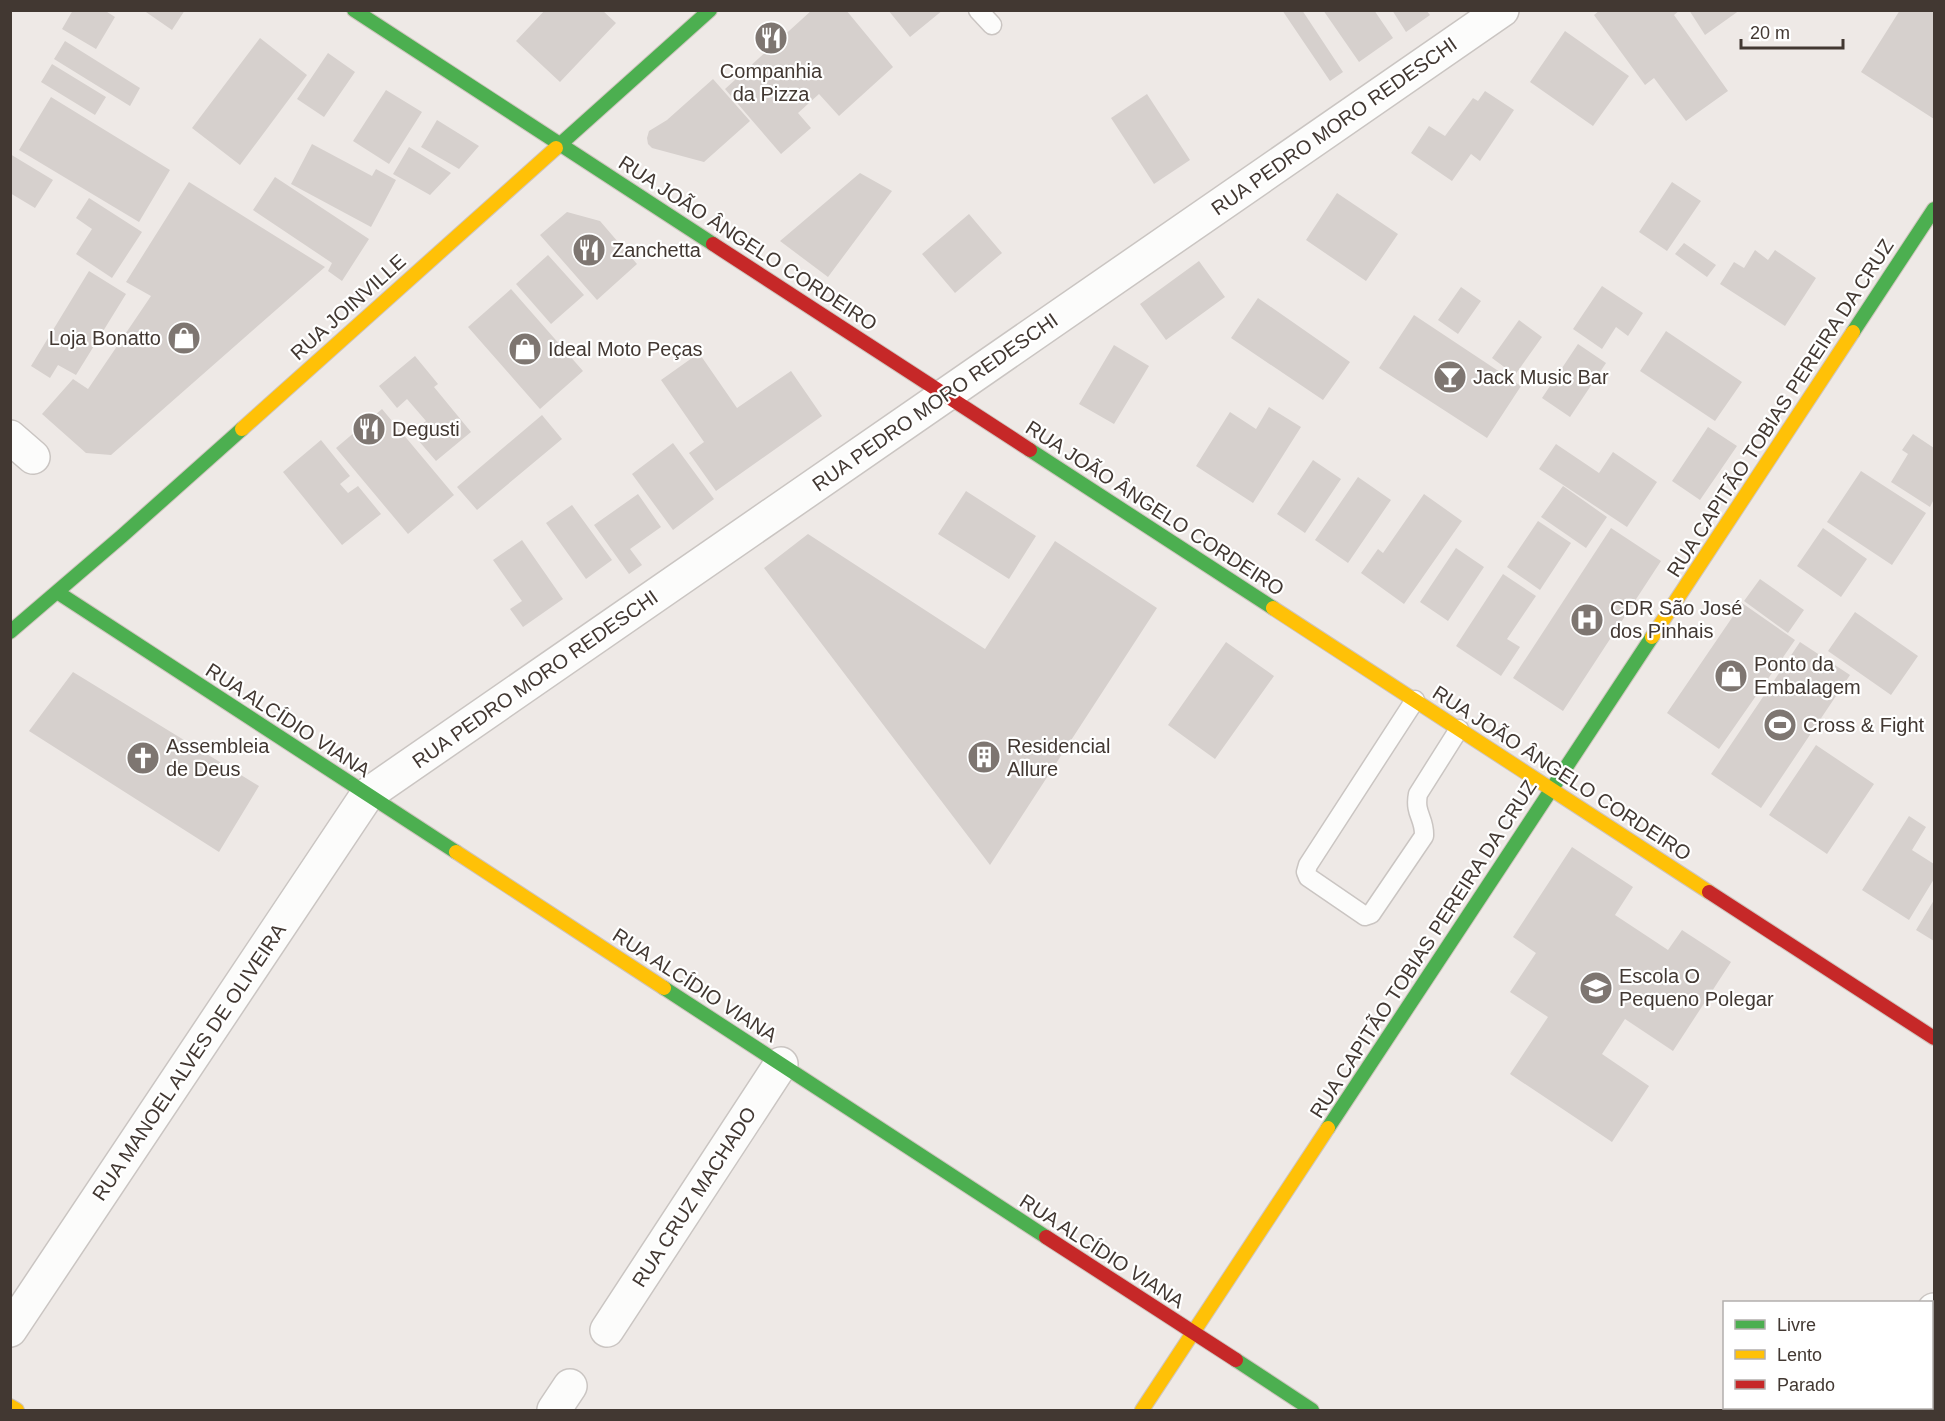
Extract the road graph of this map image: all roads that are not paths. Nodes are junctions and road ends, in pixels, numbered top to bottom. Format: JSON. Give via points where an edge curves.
{"nodes":[{"id":1,"x":354,"y":10,"type":"edge"},
{"id":2,"x":710,"y":10,"type":"edge"},
{"id":3,"x":978,"y":10,"type":"edge"},
{"id":4,"x":1502,"y":10,"type":"edge"},
{"id":5,"x":992,"y":25,"type":"dead end"},
{"id":6,"x":560,"y":144,"type":"junction"},
{"id":7,"x":1935,"y":209,"type":"edge"},
{"id":8,"x":945,"y":395,"type":"junction"},
{"id":9,"x":57,"y":592,"type":"junction"},
{"id":10,"x":10,"y":632,"type":"edge"},
{"id":11,"x":1415,"y":700,"type":"junction"},
{"id":12,"x":1459,"y":729,"type":"junction"},
{"id":13,"x":1552,"y":789,"type":"junction"},
{"id":14,"x":367,"y":795,"type":"junction"},
{"id":15,"x":1935,"y":1038,"type":"edge"},
{"id":16,"x":781,"y":1064,"type":"junction"},
{"id":17,"x":10,"y":1330,"type":"edge"},
{"id":18,"x":607,"y":1330,"type":"dead end"},
{"id":19,"x":1193,"y":1333,"type":"junction"},
{"id":20,"x":10,"y":1406,"type":"edge"},
{"id":21,"x":17,"y":1410,"type":"edge"},
{"id":22,"x":1142,"y":1410,"type":"edge"},
{"id":23,"x":1312,"y":1410,"type":"edge"}],
"edges":[{"from":1,"to":6,"type":"street","name":"RUA JOÃO ÂNGELO CORDEIRO"},
{"from":2,"to":6,"type":"street","name":"RUA JOINVILLE"},
{"from":3,"to":5,"type":"lane"},
{"from":4,"to":8,"type":"street","name":"RUA PEDRO MORO REDESCHI"},
{"from":6,"to":8,"type":"street","name":"RUA JOÃO ÂNGELO CORDEIRO"},
{"from":6,"to":9,"type":"street","name":"RUA JOINVILLE"},
{"from":7,"to":13,"type":"street","name":"RUA CAPITÃO TOBIAS PEREIRA DA CRUZ"},
{"from":8,"to":11,"type":"street","name":"RUA JOÃO ÂNGELO CORDEIRO"},
{"from":8,"to":14,"type":"street","name":"RUA PEDRO MORO REDESCHI"},
{"from":9,"to":10,"type":"street","name":"RUA JOINVILLE"},
{"from":9,"to":14,"type":"street","name":"RUA ALCÍDIO VIANA"},
{"from":11,"to":12,"type":"street","name":"RUA JOÃO ÂNGELO CORDEIRO"},
{"from":11,"to":12,"type":"lane","via":[[1306,872],[1365,916],[1371,914],[1425,836],[1425,825],[1416,805],[1418,794]]},
{"from":12,"to":13,"type":"street","name":"RUA JOÃO ÂNGELO CORDEIRO"},
{"from":13,"to":15,"type":"street","name":"RUA JOÃO ÂNGELO CORDEIRO"},
{"from":13,"to":19,"type":"street","name":"RUA CAPITÃO TOBIAS PEREIRA DA CRUZ"},
{"from":14,"to":16,"type":"street","name":"RUA ALCÍDIO VIANA"},
{"from":14,"to":17,"type":"street","name":"RUA MANOEL ALVES DE OLIVEIRA"},
{"from":16,"to":18,"type":"street","name":"RUA CRUZ MACHADO"},
{"from":16,"to":19,"type":"street","name":"RUA ALCÍDIO VIANA"},
{"from":19,"to":22,"type":"street","name":"RUA CAPITÃO TOBIAS PEREIRA DA CRUZ"},
{"from":19,"to":23,"type":"street","name":"RUA ALCÍDIO VIANA"},
{"from":20,"to":21,"type":"street"}]}
